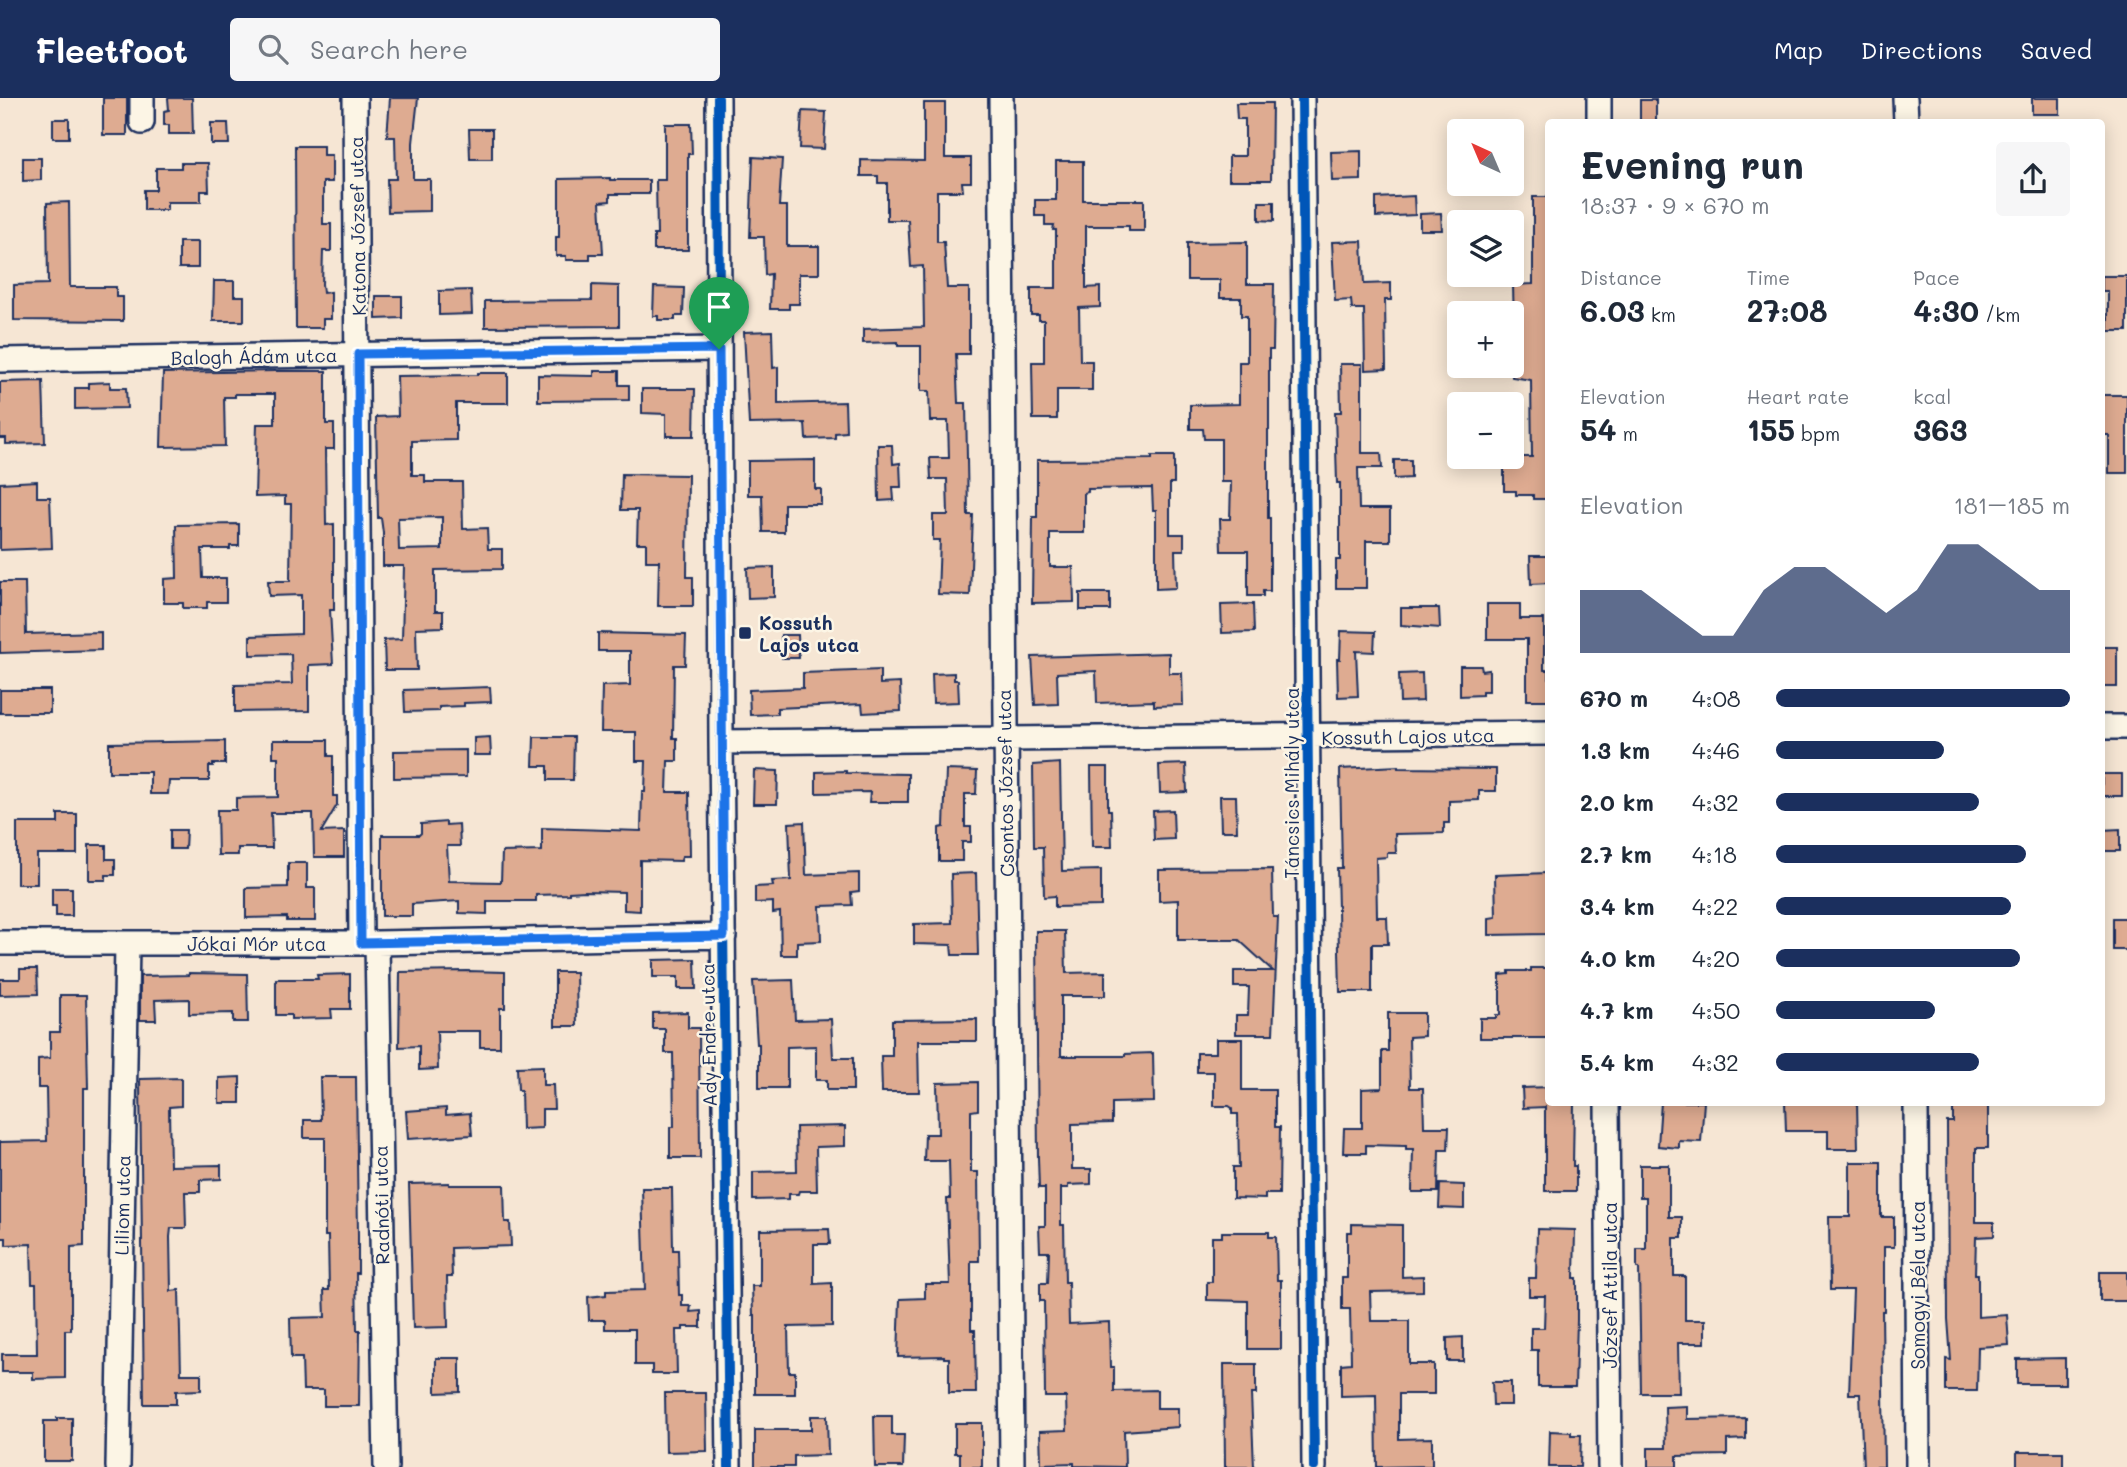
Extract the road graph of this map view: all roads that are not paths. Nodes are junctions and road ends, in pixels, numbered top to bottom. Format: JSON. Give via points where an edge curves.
{"nodes":[{"id":1,"x":142,"y":98,"type":"edge"},
{"id":2,"x":355,"y":98,"type":"edge"},
{"id":3,"x":718,"y":98,"type":"edge"},
{"id":4,"x":1001,"y":98,"type":"edge"},
{"id":5,"x":1302,"y":98,"type":"edge"},
{"id":6,"x":1599,"y":98,"type":"edge"},
{"id":7,"x":1905,"y":98,"type":"edge"},
{"id":8,"x":1599,"y":119,"type":"edge"},
{"id":9,"x":1906,"y":119,"type":"edge"},
{"id":10,"x":142,"y":122,"type":"dead end"},
{"id":11,"x":719,"y":349,"type":"junction"},
{"id":12,"x":358,"y":354,"type":"junction"},
{"id":13,"x":0,"y":360,"type":"edge"},
{"id":14,"x":2105,"y":727,"type":"edge"},
{"id":15,"x":2127,"y":727,"type":"edge"},
{"id":16,"x":1545,"y":733,"type":"edge"},
{"id":17,"x":1004,"y":738,"type":"junction"},
{"id":18,"x":1308,"y":738,"type":"junction"},
{"id":19,"x":721,"y":742,"type":"junction"},
{"id":20,"x":724,"y":936,"type":"junction"},
{"id":21,"x":0,"y":943,"type":"edge"},
{"id":22,"x":369,"y":943,"type":"junction"},
{"id":23,"x":127,"y":944,"type":"junction"},
{"id":24,"x":1607,"y":1106,"type":"edge"},
{"id":25,"x":1916,"y":1106,"type":"edge"},
{"id":26,"x":118,"y":1467,"type":"edge"},
{"id":27,"x":386,"y":1467,"type":"edge"},
{"id":28,"x":729,"y":1467,"type":"edge"},
{"id":29,"x":1012,"y":1467,"type":"edge"},
{"id":30,"x":1314,"y":1467,"type":"edge"},
{"id":31,"x":1610,"y":1467,"type":"edge"},
{"id":32,"x":1919,"y":1467,"type":"edge"}],
"edges":[{"from":1,"to":10,"type":"street"},
{"from":2,"to":12,"type":"street","name":"Katona József utca"},
{"from":3,"to":11,"type":"street","name":"Ady Endre utca"},
{"from":4,"to":17,"type":"street","name":"Csontos József utca"},
{"from":5,"to":18,"type":"street","name":"Táncsics Mihály utca"},
{"from":6,"to":8,"type":"street"},
{"from":7,"to":9,"type":"street"},
{"from":11,"to":12,"type":"street","name":"Balogh Ádám utca"},
{"from":11,"to":19,"type":"street","name":"Ady Endre utca"},
{"from":12,"to":13,"type":"street","name":"Balogh Ádám utca"},
{"from":12,"to":22,"type":"street","name":"Katona József utca"},
{"from":14,"to":15,"type":"street"},
{"from":16,"to":18,"type":"street","name":"Kossuth Lajos utca"},
{"from":17,"to":18,"type":"street","name":"Kossuth Lajos utca"},
{"from":17,"to":19,"type":"street","name":"Kossuth Lajos utca"},
{"from":17,"to":29,"type":"street","name":"Csontos József utca"},
{"from":18,"to":30,"type":"street","name":"Táncsics Mihály utca"},
{"from":19,"to":20,"type":"street","name":"Ady Endre utca"},
{"from":20,"to":22,"type":"street","name":"Jókai Mór utca"},
{"from":20,"to":28,"type":"street","name":"Ady Endre utca"},
{"from":21,"to":23,"type":"street","name":"Jókai Mór utca"},
{"from":22,"to":23,"type":"street","name":"Jókai Mór utca"},
{"from":22,"to":27,"type":"street","name":"Radnóti utca"},
{"from":23,"to":26,"type":"street","name":"Liliom utca"},
{"from":24,"to":31,"type":"street","name":"József Attila utca"},
{"from":25,"to":32,"type":"street","name":"Somogyi Béla utca"}]}
